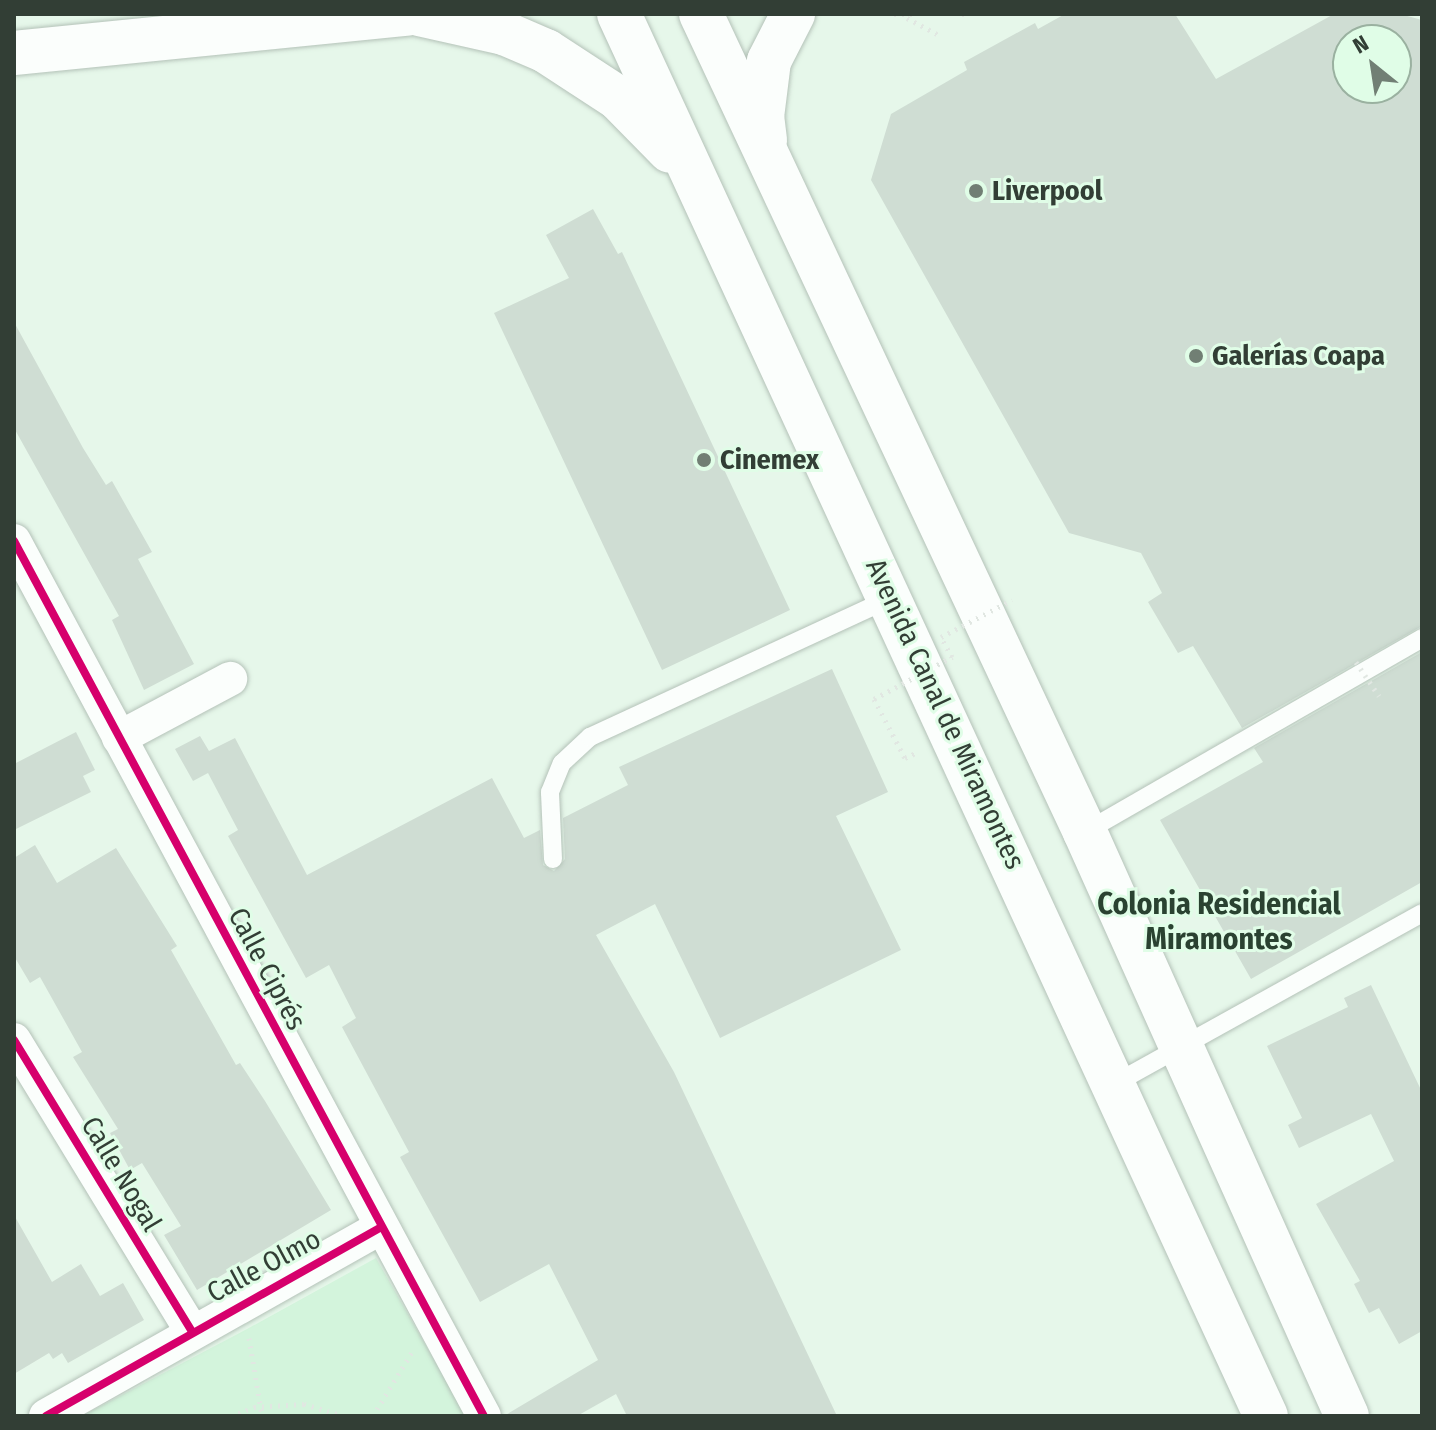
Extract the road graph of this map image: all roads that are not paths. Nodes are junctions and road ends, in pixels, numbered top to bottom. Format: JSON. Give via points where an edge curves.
{"nodes":[{"id":1,"x":408,"y":14,"type":"edge"},
{"id":2,"x":419,"y":14,"type":"edge"},
{"id":3,"x":619,"y":14,"type":"edge"},
{"id":4,"x":701,"y":14,"type":"edge"},
{"id":5,"x":793,"y":14,"type":"edge"},
{"id":6,"x":14,"y":53,"type":"edge"},
{"id":7,"x":770,"y":161,"type":"junction"},
{"id":8,"x":717,"y":224,"type":"junction"},
{"id":9,"x":14,"y":541,"type":"edge"},
{"id":10,"x":892,"y":598,"type":"junction"},
{"id":11,"x":1422,"y":638,"type":"edge"},
{"id":12,"x":230,"y":679,"type":"dead end"},
{"id":13,"x":119,"y":738,"type":"junction"},
{"id":14,"x":1085,"y":832,"type":"junction"},
{"id":15,"x":553,"y":859,"type":"dead end"},
{"id":16,"x":1422,"y":913,"type":"edge"},
{"id":17,"x":14,"y":1040,"type":"edge"},
{"id":18,"x":1183,"y":1049,"type":"junction"},
{"id":19,"x":1114,"y":1084,"type":"junction"},
{"id":20,"x":380,"y":1228,"type":"junction"},
{"id":21,"x":191,"y":1330,"type":"junction"},
{"id":22,"x":46,"y":1416,"type":"edge"},
{"id":23,"x":484,"y":1416,"type":"edge"},
{"id":24,"x":1266,"y":1416,"type":"edge"},
{"id":25,"x":1347,"y":1416,"type":"edge"}],
"edges":[{"from":1,"to":6,"type":"main road"},
{"from":2,"to":8,"type":"main road","via":[[504,33],[585,74],[628,107],[674,155]]},
{"from":3,"to":8,"type":"main road","name":"Avenida Canal de Miramontes"},
{"from":4,"to":7,"type":"main road"},
{"from":5,"to":7,"type":"main road","via":[[769,61],[764,89],[762,117]]},
{"from":7,"to":14,"type":"main road"},
{"from":8,"to":10,"type":"main road","name":"Avenida Canal de Miramontes"},
{"from":9,"to":13,"type":"street","name":"Calle Ciprés"},
{"from":10,"to":15,"type":"lane","via":[[590,737],[562,763],[550,792]]},
{"from":10,"to":19,"type":"main road","name":"Avenida Canal de Miramontes"},
{"from":11,"to":14,"type":"lane"},
{"from":12,"to":13,"type":"street"},
{"from":13,"to":20,"type":"street","name":"Calle Ciprés"},
{"from":14,"to":18,"type":"main road"},
{"from":16,"to":18,"type":"lane"},
{"from":17,"to":21,"type":"street","name":"Calle Nogal"},
{"from":18,"to":19,"type":"lane"},
{"from":18,"to":25,"type":"main road"},
{"from":19,"to":24,"type":"main road","name":"Avenida Canal de Miramontes"},
{"from":20,"to":21,"type":"street","name":"Calle Olmo"},
{"from":20,"to":23,"type":"street","name":"Calle Ciprés"},
{"from":21,"to":22,"type":"street","name":"Calle Olmo"}]}
